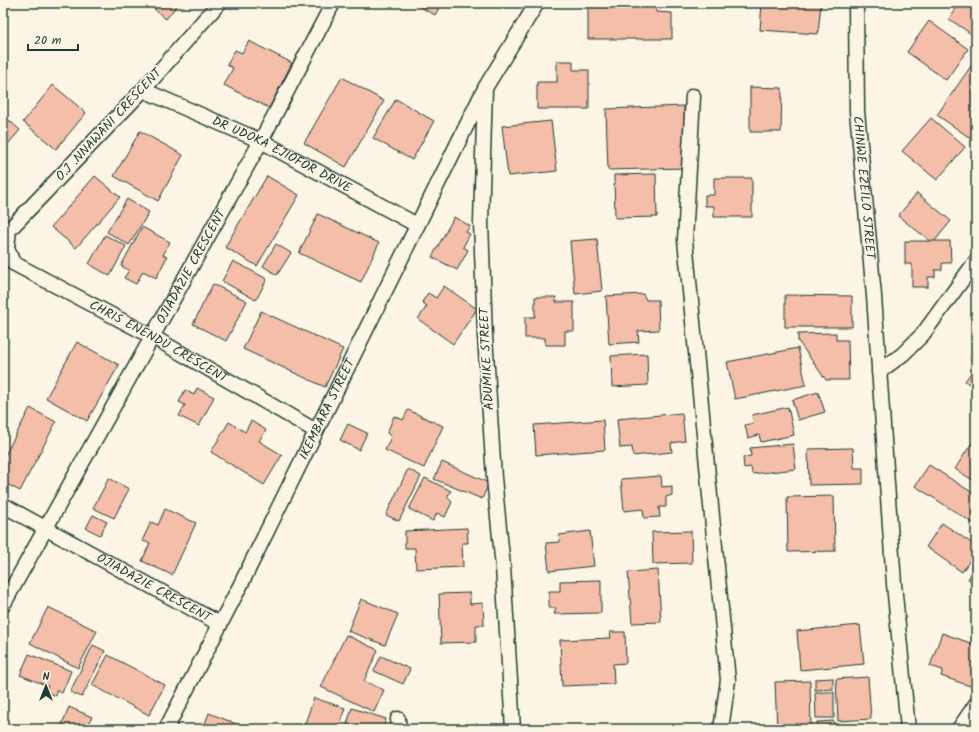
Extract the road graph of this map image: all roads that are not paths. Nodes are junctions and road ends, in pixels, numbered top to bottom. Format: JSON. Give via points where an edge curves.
{"nodes":[{"id":1,"x":219,"y":3,"type":"edge"},
{"id":2,"x":333,"y":3,"type":"edge"},
{"id":3,"x":537,"y":3,"type":"edge"},
{"id":4,"x":856,"y":3,"type":"edge"},
{"id":5,"x":485,"y":88,"type":"junction"},
{"id":6,"x":143,"y":90,"type":"junction"},
{"id":7,"x":693,"y":96,"type":"dead end"},
{"id":8,"x":261,"y":141,"type":"junction"},
{"id":9,"x":417,"y":225,"type":"junction"},
{"id":10,"x":7,"y":248,"type":"joint"},
{"id":11,"x":976,"y":261,"type":"edge"},
{"id":12,"x":152,"y":338,"type":"junction"},
{"id":13,"x":879,"y":372,"type":"junction"},
{"id":14,"x":316,"y":431,"type":"junction"},
{"id":15,"x":3,"y":504,"type":"edge"},
{"id":16,"x":46,"y":528,"type":"junction"},
{"id":17,"x":3,"y":605,"type":"edge"},
{"id":18,"x":220,"y":624,"type":"junction"},
{"id":19,"x":976,"y":704,"type":"edge"},
{"id":20,"x":166,"y":729,"type":"edge"},
{"id":21,"x":513,"y":729,"type":"edge"},
{"id":22,"x":720,"y":729,"type":"edge"},
{"id":23,"x":908,"y":729,"type":"edge"},
{"id":24,"x":959,"y":729,"type":"edge"}],
"edges":[{"from":1,"to":6,"type":"street","name":"O.J .NNAWANI CRESCENT"},
{"from":2,"to":8,"type":"street","name":"OJIADAZIE CRESCENT"},
{"from":3,"to":5,"type":"street","name":"ADUMIKE STREET"},
{"from":4,"to":13,"type":"street","name":"CHINWE EZEILO STREET","via":[[857,111]]},
{"from":5,"to":9,"type":"street","name":"IKEMBARA STREET"},
{"from":5,"to":21,"type":"street","name":"ADUMIKE STREET","via":[[481,222],[485,336]]},
{"from":6,"to":8,"type":"street","name":"DR UDOKA EJIOFOR DRIVE"},
{"from":6,"to":10,"type":"street","name":"O.J .NNAWANI CRESCENT","via":[[9,230]]},
{"from":7,"to":22,"type":"street","via":[[685,240],[728,680]]},
{"from":8,"to":9,"type":"street","name":"DR UDOKA EJIOFOR DRIVE"},
{"from":8,"to":12,"type":"street","name":"OJIADAZIE CRESCENT"},
{"from":9,"to":14,"type":"street","name":"IKEMBARA STREET"},
{"from":10,"to":12,"type":"street","name":"CHRIS ENENDU CRESCENT","via":[[13,263]]},
{"from":11,"to":13,"type":"street","via":[[923,334],[903,354]]},
{"from":12,"to":14,"type":"street","name":"CHRIS ENENDU CRESCENT"},
{"from":12,"to":16,"type":"street","name":"OJIADAZIE CRESCENT"},
{"from":13,"to":23,"type":"street","name":"CHINWE EZEILO STREET","via":[[894,584]]},
{"from":14,"to":18,"type":"street","name":"IKEMBARA STREET"},
{"from":15,"to":16,"type":"street","name":"OJIADAZIE CRESCENT"},
{"from":16,"to":17,"type":"street","name":"OJIADAZIE CRESCENT"},
{"from":16,"to":18,"type":"street","name":"OJIADAZIE CRESCENT"},
{"from":18,"to":20,"type":"street","name":"IKEMBARA STREET"},
{"from":19,"to":24,"type":"street"}]}
